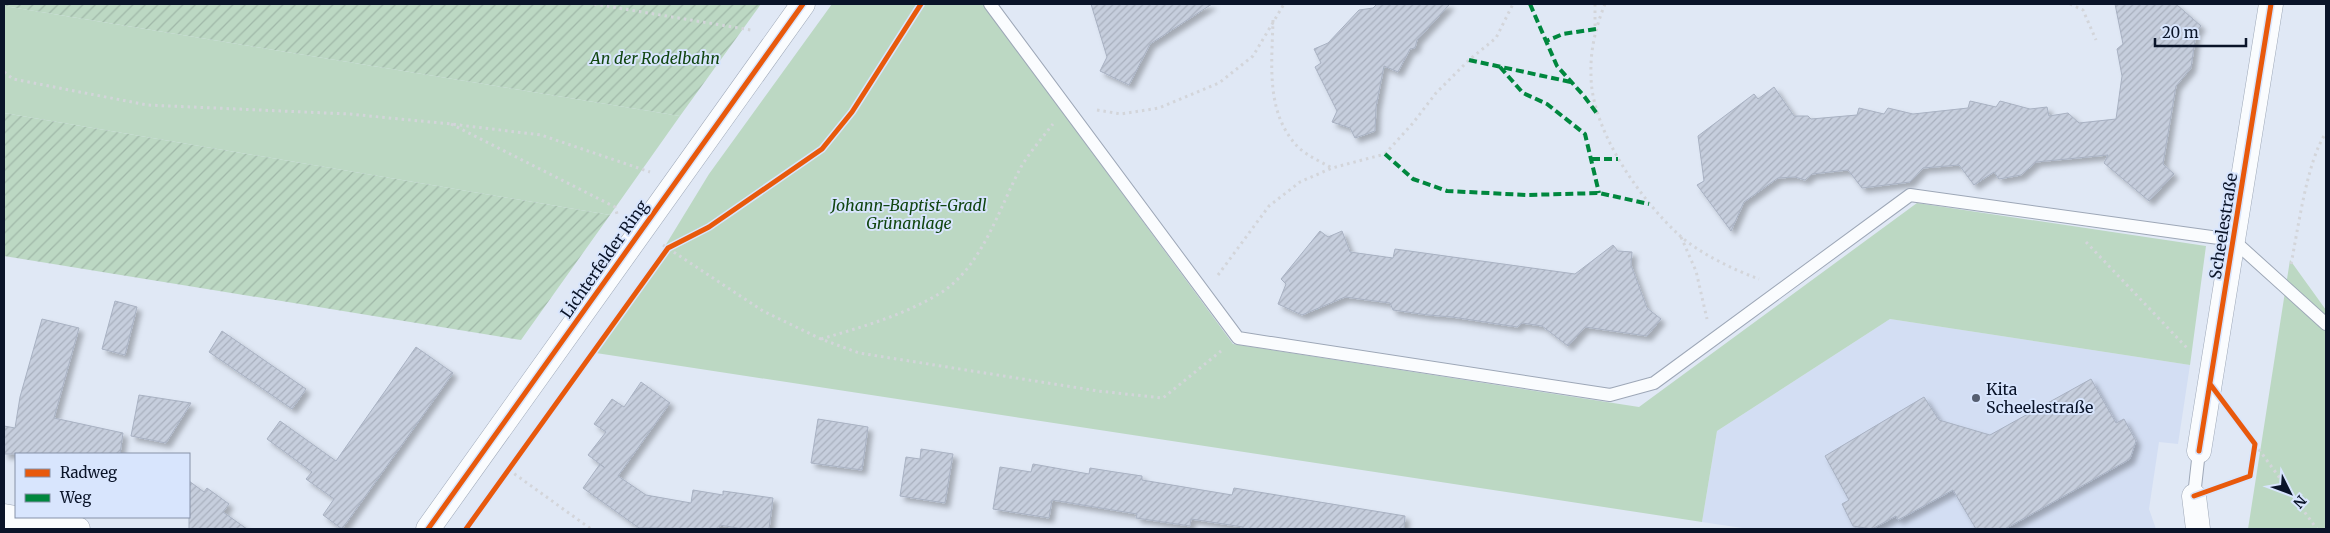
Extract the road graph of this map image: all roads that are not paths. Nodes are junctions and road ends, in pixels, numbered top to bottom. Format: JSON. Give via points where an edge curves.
{"nodes":[{"id":1,"x":803,"y":4,"type":"edge"},
{"id":2,"x":990,"y":4,"type":"edge"},
{"id":3,"x":2271,"y":4,"type":"edge"},
{"id":4,"x":2233,"y":240,"type":"junction"},
{"id":5,"x":2326,"y":324,"type":"edge"},
{"id":6,"x":2199,"y":451,"type":"joint"},
{"id":7,"x":2194,"y":496,"type":"joint"},
{"id":8,"x":15,"y":518,"type":"edge"},
{"id":9,"x":78,"y":529,"type":"edge"},
{"id":10,"x":428,"y":529,"type":"edge"},
{"id":11,"x":2198,"y":529,"type":"edge"}],
"edges":[{"from":1,"to":10,"type":"street","name":"Lichterfelder Ring"},
{"from":2,"to":4,"type":"lane","via":[[1238,338],[1610,395],[1654,383],[1910,195]]},
{"from":3,"to":4,"type":"street","name":"Scheelestraße"},
{"from":4,"to":5,"type":"lane"},
{"from":4,"to":6,"type":"street","name":"Scheelestraße"},
{"from":6,"to":7,"type":"lane"},
{"from":7,"to":11,"type":"street"},
{"from":8,"to":9,"type":"street"}]}
